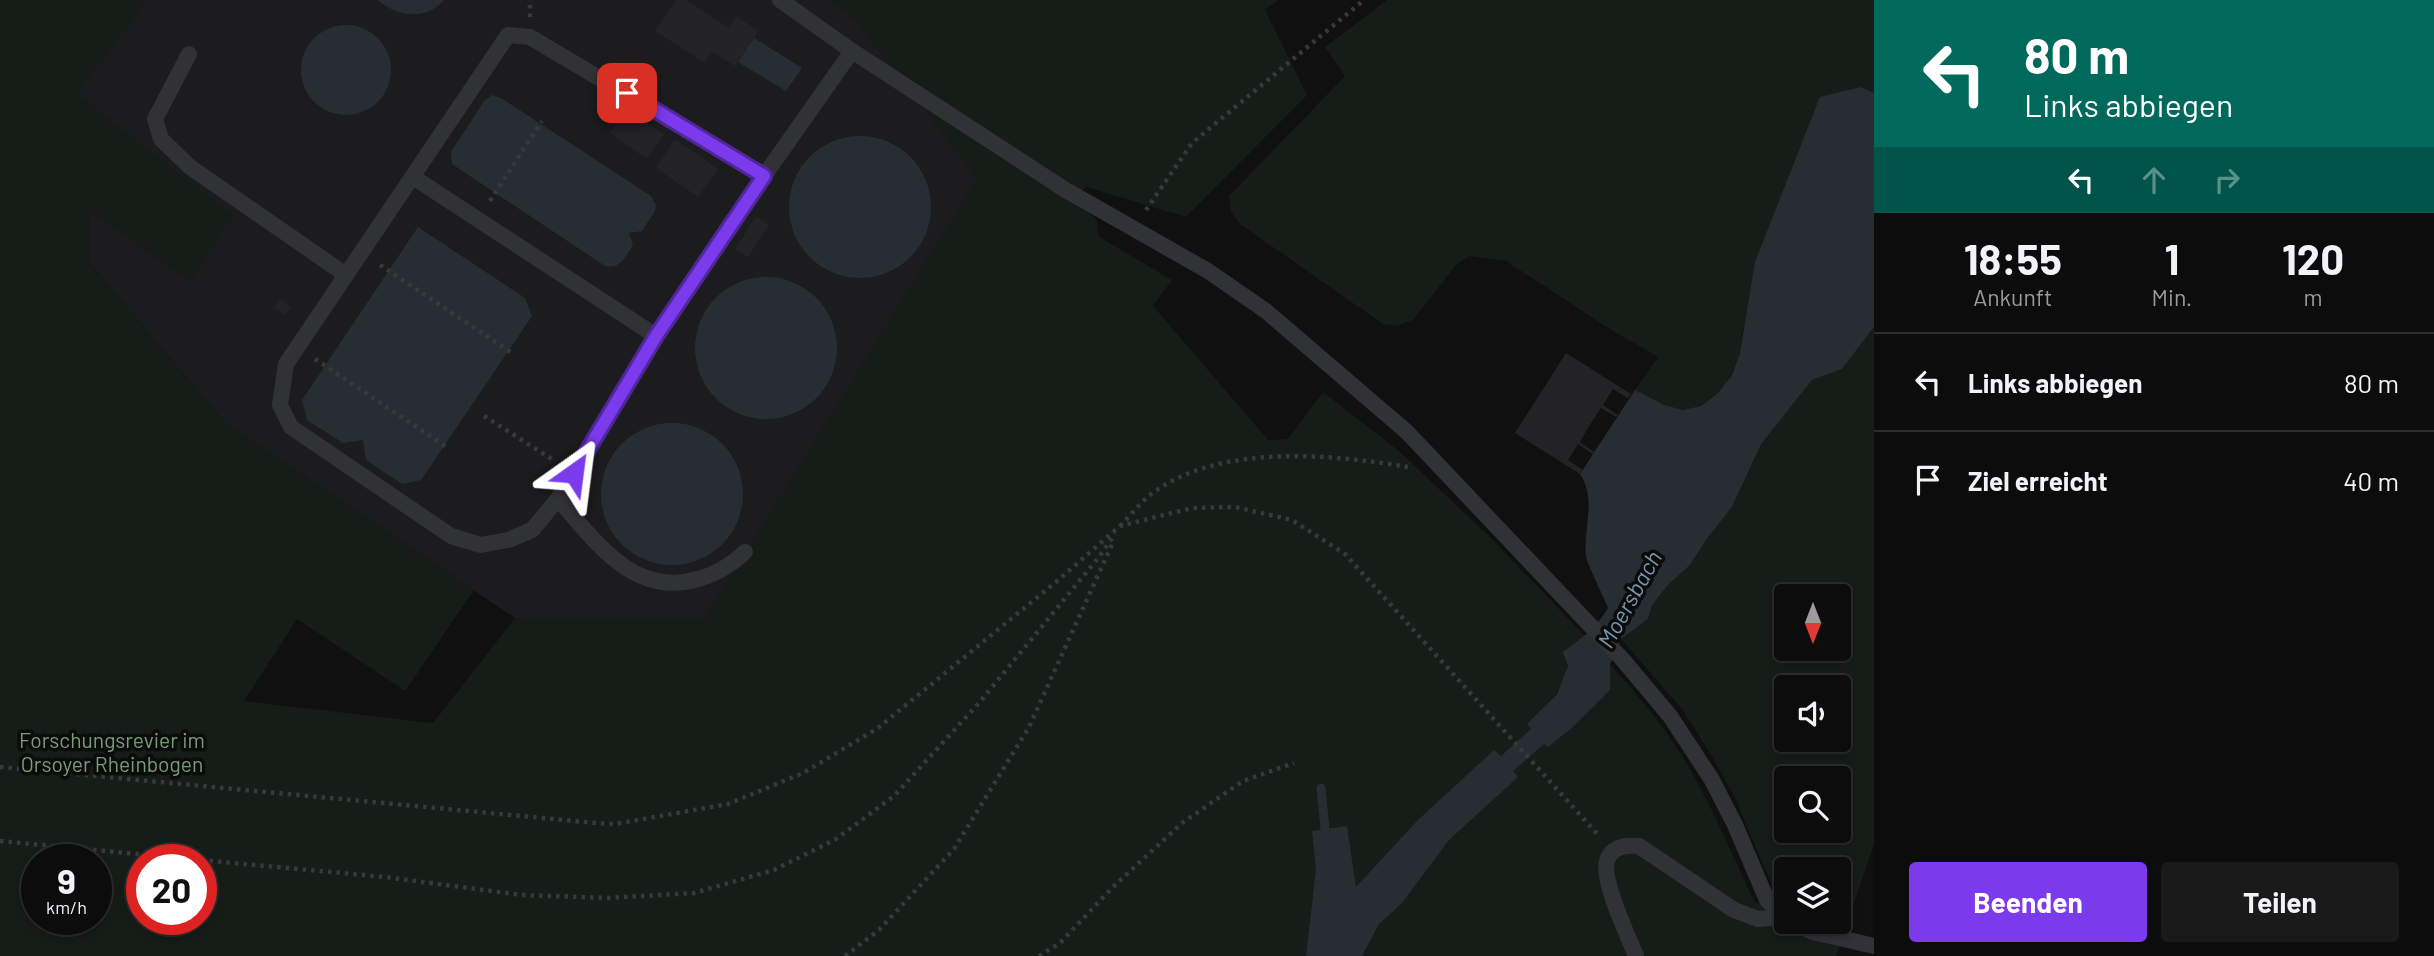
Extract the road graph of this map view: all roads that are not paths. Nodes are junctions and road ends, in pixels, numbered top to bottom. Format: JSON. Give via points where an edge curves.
{"nodes":[{"id":1,"x":780,"y":0,"type":"edge"},
{"id":2,"x":852,"y":51,"type":"junction"},
{"id":3,"x":189,"y":54,"type":"dead end"},
{"id":4,"x":764,"y":176,"type":"junction"},
{"id":5,"x":413,"y":177,"type":"junction"},
{"id":6,"x":346,"y":275,"type":"junction"},
{"id":7,"x":656,"y":336,"type":"junction"},
{"id":8,"x":558,"y":499,"type":"junction"},
{"id":9,"x":744,"y":552,"type":"dead end"},
{"id":10,"x":1774,"y":907,"type":"edge"},
{"id":11,"x":1774,"y":920,"type":"edge"},
{"id":12,"x":1823,"y":934,"type":"edge"},
{"id":13,"x":1874,"y":946,"type":"edge"},
{"id":14,"x":1636,"y":956,"type":"edge"}],
"edges":[{"from":1,"to":2,"type":"lane"},
{"from":2,"to":4,"type":"lane"},
{"from":2,"to":10,"type":"lane","via":[[1064,189],[1208,271],[1266,311],[1407,432],[1623,660],[1670,716],[1692,746],[1735,825]]},
{"from":3,"to":6,"type":"lane","via":[[155,119],[161,139],[190,167]]},
{"from":4,"to":5,"type":"lane","via":[[530,37],[508,35]]},
{"from":4,"to":7,"type":"lane"},
{"from":5,"to":6,"type":"lane"},
{"from":5,"to":7,"type":"lane"},
{"from":6,"to":8,"type":"lane","via":[[286,364],[280,405],[290,427],[451,536],[481,544],[508,540],[532,530]]},
{"from":7,"to":8,"type":"lane"},
{"from":8,"to":9,"type":"lane","via":[[615,559],[637,576],[659,583],[704,578],[730,566]]},
{"from":11,"to":14,"type":"lane","via":[[1734,910],[1639,846],[1626,845],[1613,851],[1606,875]]},
{"from":12,"to":13,"type":"lane"}]}
